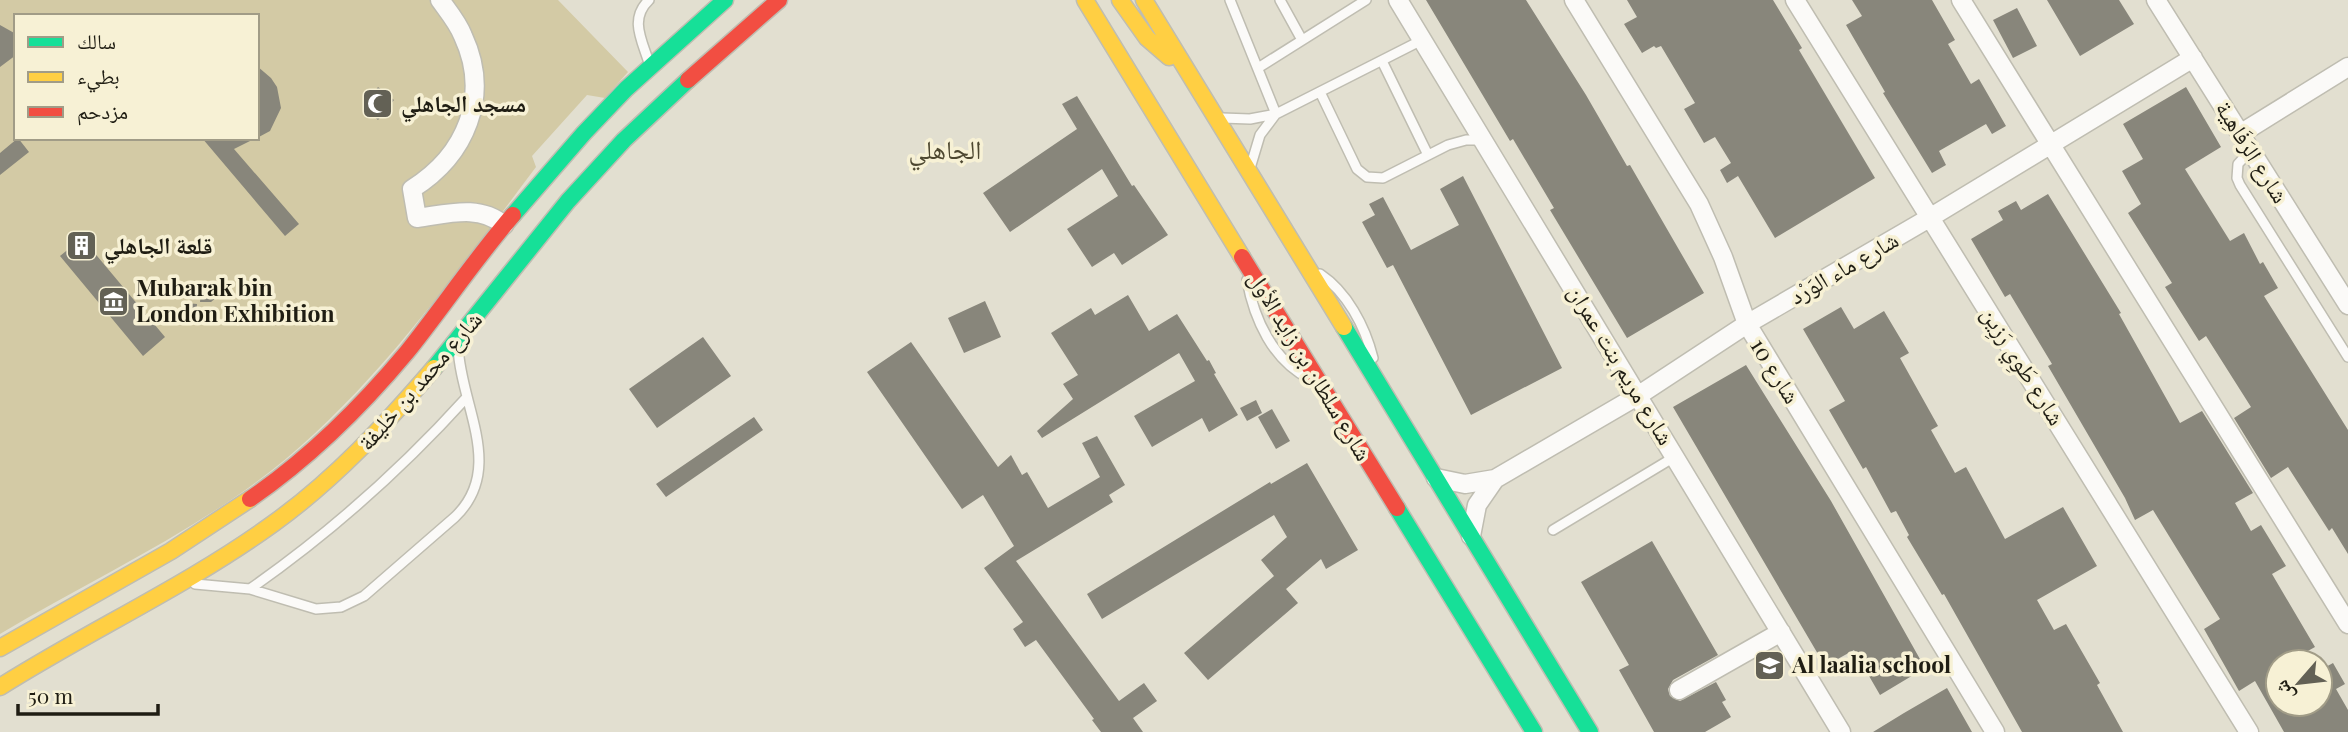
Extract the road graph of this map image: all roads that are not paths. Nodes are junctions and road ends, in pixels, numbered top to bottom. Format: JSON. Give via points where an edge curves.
{"nodes":[{"id":1,"x":439,"y":0,"type":"edge"},
{"id":2,"x":649,"y":0,"type":"edge"},
{"id":3,"x":725,"y":0,"type":"edge"},
{"id":4,"x":786,"y":0,"type":"edge"},
{"id":5,"x":1077,"y":0,"type":"edge"},
{"id":6,"x":1085,"y":0,"type":"edge"},
{"id":7,"x":1120,"y":0,"type":"edge"},
{"id":8,"x":1144,"y":0,"type":"edge"},
{"id":9,"x":1230,"y":0,"type":"edge"},
{"id":10,"x":1280,"y":0,"type":"edge"},
{"id":11,"x":1366,"y":0,"type":"edge"},
{"id":12,"x":1398,"y":0,"type":"edge"},
{"id":13,"x":1574,"y":0,"type":"edge"},
{"id":14,"x":1795,"y":0,"type":"edge"},
{"id":15,"x":1961,"y":0,"type":"edge"},
{"id":16,"x":2155,"y":0,"type":"edge"},
{"id":17,"x":773,"y":5,"type":"edge"},
{"id":18,"x":1096,"y":17,"type":"junction"},
{"id":19,"x":1302,"y":40,"type":"junction"},
{"id":20,"x":1422,"y":40,"type":"junction"},
{"id":21,"x":2193,"y":58,"type":"junction"},
{"id":22,"x":1382,"y":61,"type":"junction"},
{"id":23,"x":650,"y":66,"type":"junction"},
{"id":24,"x":2348,"y":67,"type":"edge"},
{"id":25,"x":1258,"y":68,"type":"junction"},
{"id":26,"x":1187,"y":69,"type":"junction"},
{"id":27,"x":1320,"y":92,"type":"junction"},
{"id":28,"x":1276,"y":114,"type":"junction"},
{"id":29,"x":1216,"y":117,"type":"junction"},
{"id":30,"x":2241,"y":134,"type":"junction"},
{"id":31,"x":1485,"y":141,"type":"junction"},
{"id":32,"x":2051,"y":143,"type":"junction"},
{"id":33,"x":2250,"y":150,"type":"junction"},
{"id":34,"x":1428,"y":155,"type":"junction"},
{"id":35,"x":1250,"y":173,"type":"junction"},
{"id":36,"x":1931,"y":217,"type":"junction"},
{"id":37,"x":504,"y":225,"type":"junction"},
{"id":38,"x":2348,"y":305,"type":"edge"},
{"id":39,"x":1746,"y":324,"type":"junction"},
{"id":40,"x":458,"y":341,"type":"junction"},
{"id":41,"x":2348,"y":357,"type":"edge"},
{"id":42,"x":1639,"y":395,"type":"junction"},
{"id":43,"x":467,"y":397,"type":"junction"},
{"id":44,"x":1676,"y":456,"type":"junction"},
{"id":45,"x":1436,"y":478,"type":"junction"},
{"id":46,"x":1495,"y":479,"type":"junction"},
{"id":47,"x":1553,"y":530,"type":"dead end"},
{"id":48,"x":1471,"y":536,"type":"junction"},
{"id":49,"x":179,"y":585,"type":"junction"},
{"id":50,"x":250,"y":589,"type":"junction"},
{"id":51,"x":2348,"y":624,"type":"edge"},
{"id":52,"x":1781,"y":632,"type":"junction"},
{"id":53,"x":0,"y":648,"type":"edge"},
{"id":54,"x":0,"y":687,"type":"edge"},
{"id":55,"x":1679,"y":690,"type":"dead end"},
{"id":56,"x":1534,"y":732,"type":"edge"},
{"id":57,"x":1590,"y":732,"type":"edge"},
{"id":58,"x":1841,"y":732,"type":"edge"},
{"id":59,"x":1995,"y":732,"type":"edge"},
{"id":60,"x":2249,"y":732,"type":"edge"}],
"edges":[{"from":1,"to":37,"type":"street","via":[[463,33],[469,50],[473,104],[456,149],[412,189],[418,218],[478,211]]},
{"from":2,"to":23,"type":"lane","via":[[638,14],[638,22]]},
{"from":3,"to":23,"type":"main road","name":"شارع محمد بن خليفة"},
{"from":4,"to":17,"type":"main road","name":"شارع محمد بن خليفة"},
{"from":5,"to":18,"type":"main road"},
{"from":6,"to":18,"type":"main road","name":"شارع سلطان بن زايد الأول"},
{"from":7,"to":26,"type":"main road","via":[[1147,38]]},
{"from":8,"to":26,"type":"main road"},
{"from":9,"to":25,"type":"lane"},
{"from":10,"to":19,"type":"lane"},
{"from":11,"to":19,"type":"lane"},
{"from":12,"to":20,"type":"street","name":"شارع مريم بنت عمران"},
{"from":13,"to":39,"type":"street","name":"شارع 10","via":[[1699,204]]},
{"from":14,"to":36,"type":"street","name":"شارع طَوِي رَزِين"},
{"from":15,"to":32,"type":"street"},
{"from":16,"to":21,"type":"street","name":"شارع الرَفَاهِية"},
{"from":17,"to":40,"type":"main road","name":"شارع محمد بن خليفة","via":[[604,160]]},
{"from":18,"to":56,"type":"main road","name":"شارع سلطان بن زايد الأول"},
{"from":19,"to":25,"type":"lane"},
{"from":20,"to":22,"type":"lane"},
{"from":20,"to":31,"type":"street","name":"شارع مريم بنت عمران"},
{"from":21,"to":30,"type":"street","name":"شارع الرَفَاهِية"},
{"from":21,"to":32,"type":"street","name":"شارع ماء الوَرْد"},
{"from":22,"to":27,"type":"lane"},
{"from":22,"to":34,"type":"lane"},
{"from":23,"to":37,"type":"main road","name":"شارع محمد بن خليفة"},
{"from":24,"to":30,"type":"street"},
{"from":25,"to":28,"type":"lane"},
{"from":26,"to":29,"type":"main road"},
{"from":27,"to":28,"type":"lane"},
{"from":27,"to":34,"type":"lane","via":[[1357,169],[1367,177],[1383,178]]},
{"from":28,"to":29,"type":"lane","via":[[1250,120]]},
{"from":28,"to":35,"type":"lane","via":[[1260,135]]},
{"from":29,"to":35,"type":"main road"},
{"from":30,"to":33,"type":"street","name":"شارع الرَفَاهِية"},
{"from":31,"to":34,"type":"lane","via":[[1457,142]]},
{"from":31,"to":42,"type":"street","name":"شارع مريم بنت عمران"},
{"from":32,"to":36,"type":"street","name":"شارع ماء الوَرْد"},
{"from":32,"to":51,"type":"street"},
{"from":33,"to":38,"type":"street","name":"شارع الرَفَاهِية"},
{"from":33,"to":41,"type":"lane","via":[[2238,164],[2240,185]]},
{"from":35,"to":45,"type":"main road"},
{"from":36,"to":39,"type":"street","name":"شارع ماء الوَرْد"},
{"from":36,"to":60,"type":"street","name":"شارع طَوِي رَزِين"},
{"from":37,"to":53,"type":"main road","name":"شارع محمد بن خليفة","via":[[379,383],[279,478],[171,551]]},
{"from":39,"to":42,"type":"street","name":"شارع ماء الوَرْد"},
{"from":39,"to":59,"type":"street","name":"شارع 10"},
{"from":40,"to":43,"type":"lane"},
{"from":40,"to":49,"type":"main road","name":"شارع محمد بن خليفة","via":[[394,415],[324,484],[240,548]]},
{"from":42,"to":44,"type":"street","name":"شارع مريم بنت عمران"},
{"from":42,"to":46,"type":"street","name":"شارع ماء الوَرْد"},
{"from":43,"to":50,"type":"lane","via":[[365,500]]},
{"from":43,"to":50,"type":"lane","via":[[480,463],[473,493],[455,517],[364,596],[341,607],[303,607]]},
{"from":44,"to":47,"type":"lane"},
{"from":44,"to":52,"type":"street","name":"شارع مريم بنت عمران"},
{"from":45,"to":46,"type":"street","name":"شارع ماء الوَرْد","via":[[1465,484]]},
{"from":45,"to":48,"type":"main road"},
{"from":46,"to":48,"type":"street","name":"شارع ماء الوَرْد","via":[[1477,505]]},
{"from":48,"to":57,"type":"main road"},
{"from":49,"to":50,"type":"lane"},
{"from":49,"to":54,"type":"main road","name":"شارع محمد بن خليفة"},
{"from":52,"to":55,"type":"street"},
{"from":52,"to":58,"type":"street","name":"شارع مريم بنت عمران"}]}
